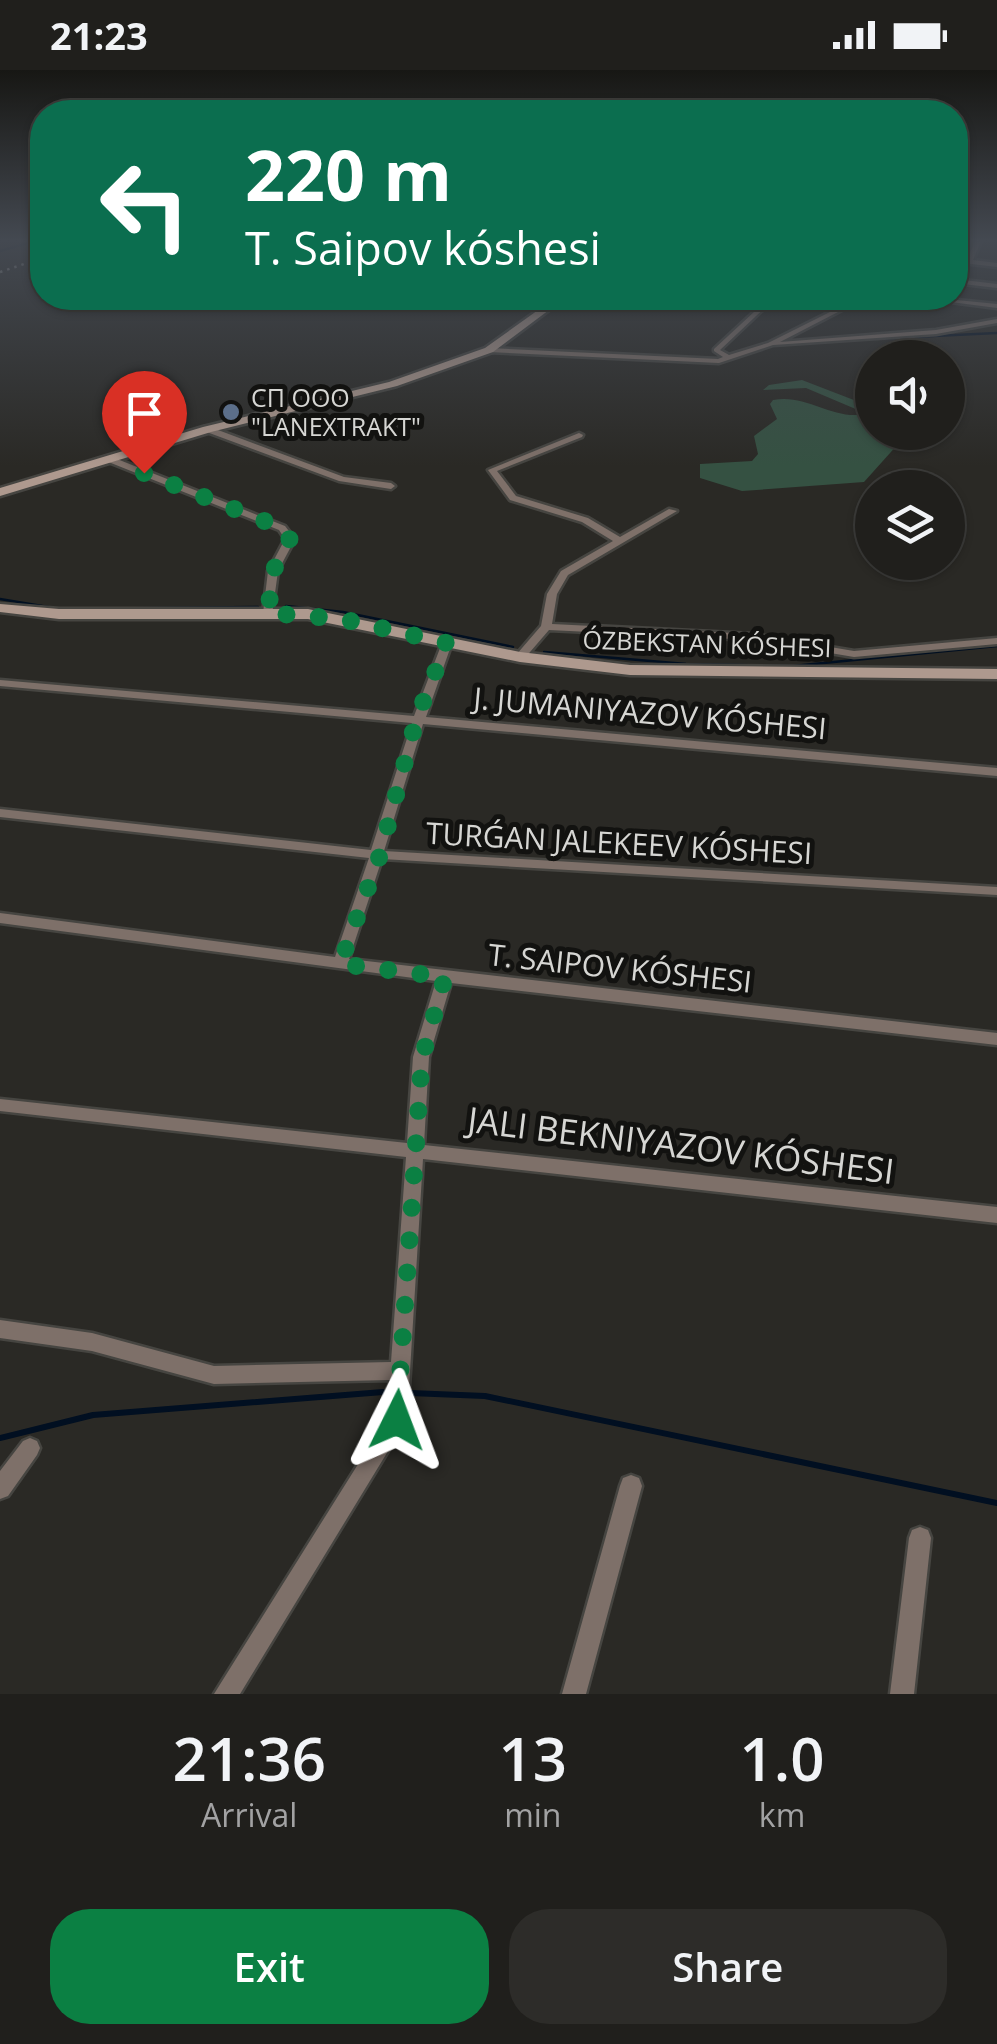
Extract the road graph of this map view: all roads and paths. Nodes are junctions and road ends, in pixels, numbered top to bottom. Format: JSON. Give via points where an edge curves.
{"nodes":[{"id":1,"x":537,"y":315,"type":"edge"},
{"id":2,"x":754,"y":315,"type":"edge"},
{"id":3,"x":828,"y":315,"type":"edge"},
{"id":4,"x":996,"y":321,"type":"edge"},
{"id":5,"x":770,"y":344,"type":"junction"},
{"id":6,"x":489,"y":350,"type":"junction"},
{"id":7,"x":729,"y":358,"type":"junction"},
{"id":8,"x":207,"y":429,"type":"junction"},
{"id":9,"x":579,"y":435,"type":"dead end"},
{"id":10,"x":109,"y":459,"type":"junction"},
{"id":11,"x":391,"y":486,"type":"dead end"},
{"id":12,"x":0,"y":492,"type":"edge"},
{"id":13,"x":672,"y":511,"type":"dead end"},
{"id":14,"x":619,"y":540,"type":"junction"},
{"id":15,"x":0,"y":608,"type":"edge"},
{"id":16,"x":268,"y":613,"type":"junction"},
{"id":17,"x":546,"y":627,"type":"junction"},
{"id":18,"x":997,"y":641,"type":"edge"},
{"id":19,"x":447,"y":643,"type":"junction"},
{"id":20,"x":520,"y":657,"type":"junction"},
{"id":21,"x":997,"y":674,"type":"edge"},
{"id":22,"x":0,"y":683,"type":"edge"},
{"id":23,"x":417,"y":717,"type":"junction"},
{"id":24,"x":997,"y":772,"type":"edge"},
{"id":25,"x":0,"y":814,"type":"edge"},
{"id":26,"x":380,"y":855,"type":"junction"},
{"id":27,"x":997,"y":891,"type":"edge"},
{"id":28,"x":0,"y":918,"type":"edge"},
{"id":29,"x":340,"y":964,"type":"junction"},
{"id":30,"x":445,"y":977,"type":"junction"},
{"id":31,"x":997,"y":1039,"type":"edge"},
{"id":32,"x":0,"y":1104,"type":"edge"},
{"id":33,"x":413,"y":1147,"type":"junction"},
{"id":34,"x":997,"y":1215,"type":"edge"},
{"id":35,"x":0,"y":1330,"type":"edge"},
{"id":36,"x":400,"y":1372,"type":"junction"},
{"id":37,"x":30,"y":1448,"type":"dead end"},
{"id":38,"x":631,"y":1486,"type":"dead end"},
{"id":39,"x":0,"y":1488,"type":"edge"},
{"id":40,"x":920,"y":1538,"type":"dead end"},
{"id":41,"x":226,"y":1694,"type":"edge"},
{"id":42,"x":574,"y":1694,"type":"edge"},
{"id":43,"x":902,"y":1694,"type":"edge"}],
"edges":[{"from":1,"to":6,"type":"main road"},
{"from":2,"to":7,"type":"street","via":[[716,350]]},
{"from":3,"to":5,"type":"street"},
{"from":4,"to":5,"type":"street"},
{"from":5,"to":7,"type":"street"},
{"from":6,"to":7,"type":"street","via":[[691,362]]},
{"from":6,"to":8,"type":"main road","via":[[393,384]]},
{"from":8,"to":10,"type":"main road"},
{"from":8,"to":11,"type":"street","via":[[342,479]]},
{"from":9,"to":14,"type":"street","via":[[492,470],[513,498],[585,520]]},
{"from":10,"to":12,"type":"main road"},
{"from":10,"to":16,"type":"street","via":[[282,528],[290,540],[273,571]]},
{"from":13,"to":14,"type":"street"},
{"from":14,"to":17,"type":"street","via":[[564,573]]},
{"from":15,"to":16,"type":"main road","name":"ÓZBEKSTAN KÓSHESI"},
{"from":16,"to":19,"type":"main road","name":"ÓZBEKSTAN KÓSHESI","via":[[342,619]]},
{"from":17,"to":18,"type":"street","via":[[753,638],[854,654]]},
{"from":17,"to":20,"type":"street"},
{"from":19,"to":20,"type":"main road","name":"ÓZBEKSTAN KÓSHESI"},
{"from":19,"to":23,"type":"street"},
{"from":20,"to":21,"type":"main road","name":"ÓZBEKSTAN KÓSHESI","via":[[696,673]]},
{"from":22,"to":23,"type":"street","name":"J. JUMANIYAZOV KÓSHESI"},
{"from":23,"to":24,"type":"street","name":"J. JUMANIYAZOV KÓSHESI"},
{"from":23,"to":26,"type":"street"},
{"from":25,"to":26,"type":"street","name":"TURǴAN JALEKEEV KÓSHESI"},
{"from":26,"to":27,"type":"street","name":"TURǴAN JALEKEEV KÓSHESI"},
{"from":26,"to":29,"type":"street"},
{"from":28,"to":29,"type":"street","name":"T. SAIPOV KÓSHESI"},
{"from":29,"to":30,"type":"street","name":"T. SAIPOV KÓSHESI"},
{"from":30,"to":31,"type":"street","name":"T. SAIPOV KÓSHESI"},
{"from":30,"to":33,"type":"street","via":[[422,1058]]},
{"from":32,"to":33,"type":"street","name":"JALI BEKNIYAZOV KÓSHESI"},
{"from":33,"to":34,"type":"street","name":"JALI BEKNIYAZOV KÓSHESI"},
{"from":33,"to":36,"type":"street"},
{"from":35,"to":36,"type":"street","via":[[92,1342],[214,1375]]},
{"from":36,"to":41,"type":"street","via":[[397,1420]]},
{"from":37,"to":39,"type":"street"},
{"from":38,"to":42,"type":"street"},
{"from":40,"to":43,"type":"street"}]}
